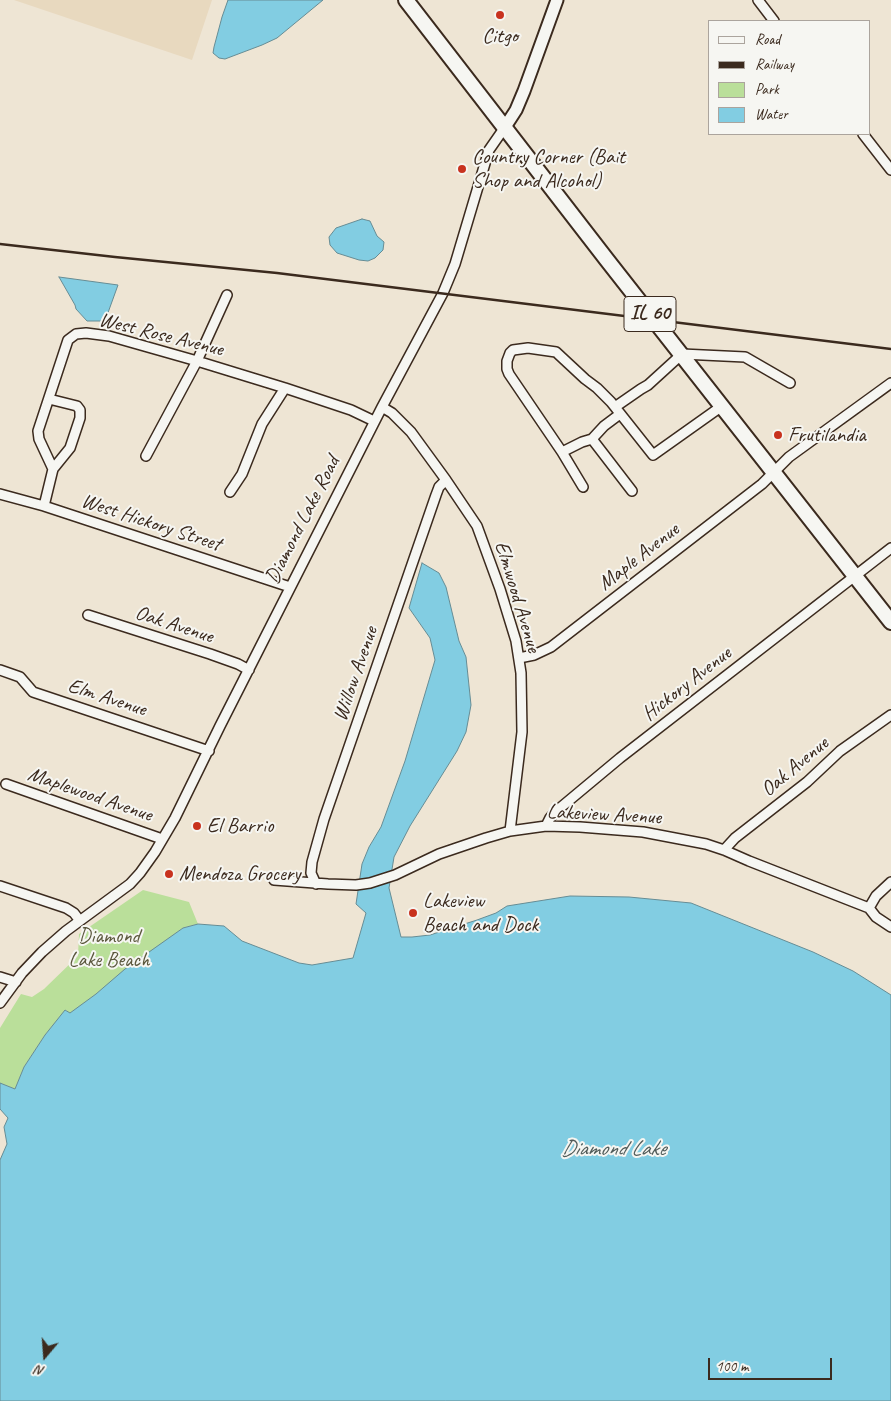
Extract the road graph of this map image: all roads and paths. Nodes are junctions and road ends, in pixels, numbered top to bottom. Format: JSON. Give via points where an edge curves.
{"nodes":[{"id":1,"x":406,"y":0,"type":"edge"},
{"id":2,"x":557,"y":0,"type":"edge"},
{"id":3,"x":758,"y":0,"type":"edge"},
{"id":4,"x":773,"y":20,"type":"edge"},
{"id":5,"x":505,"y":128,"type":"junction"},
{"id":6,"x":863,"y":135,"type":"edge"},
{"id":7,"x":891,"y":170,"type":"edge"},
{"id":8,"x":227,"y":295,"type":"dead end"},
{"id":9,"x":682,"y":354,"type":"junction"},
{"id":10,"x":197,"y":361,"type":"junction"},
{"id":11,"x":790,"y":383,"type":"dead end"},
{"id":12,"x":891,"y":383,"type":"edge"},
{"id":13,"x":285,"y":388,"type":"junction"},
{"id":14,"x":49,"y":399,"type":"junction"},
{"id":15,"x":722,"y":406,"type":"junction"},
{"id":16,"x":382,"y":407,"type":"junction"},
{"id":17,"x":618,"y":411,"type":"junction"},
{"id":18,"x":374,"y":422,"type":"junction"},
{"id":19,"x":592,"y":439,"type":"junction"},
{"id":20,"x":562,"y":452,"type":"junction"},
{"id":21,"x":146,"y":456,"type":"dead end"},
{"id":22,"x":53,"y":469,"type":"junction"},
{"id":23,"x":774,"y":473,"type":"junction"},
{"id":24,"x":446,"y":480,"type":"junction"},
{"id":25,"x":583,"y":488,"type":"dead end"},
{"id":26,"x":632,"y":491,"type":"dead end"},
{"id":27,"x":230,"y":492,"type":"dead end"},
{"id":28,"x":0,"y":494,"type":"edge"},
{"id":29,"x":44,"y":506,"type":"junction"},
{"id":30,"x":891,"y":548,"type":"edge"},
{"id":31,"x":855,"y":576,"type":"junction"},
{"id":32,"x":290,"y":587,"type":"junction"},
{"id":33,"x":88,"y":615,"type":"dead end"},
{"id":34,"x":891,"y":622,"type":"edge"},
{"id":35,"x":519,"y":658,"type":"junction"},
{"id":36,"x":0,"y":670,"type":"edge"},
{"id":37,"x":248,"y":670,"type":"junction"},
{"id":38,"x":891,"y":715,"type":"edge"},
{"id":39,"x":209,"y":750,"type":"junction"},
{"id":40,"x":6,"y":784,"type":"dead end"},
{"id":41,"x":546,"y":826,"type":"junction"},
{"id":42,"x":510,"y":832,"type":"junction"},
{"id":43,"x":162,"y":839,"type":"junction"},
{"id":44,"x":724,"y":850,"type":"junction"},
{"id":45,"x":274,"y":880,"type":"dead end"},
{"id":46,"x":891,"y":882,"type":"edge"},
{"id":47,"x":316,"y":884,"type":"junction"},
{"id":48,"x":0,"y":886,"type":"edge"},
{"id":49,"x":868,"y":908,"type":"junction"},
{"id":50,"x":80,"y":921,"type":"junction"},
{"id":51,"x":891,"y":927,"type":"edge"},
{"id":52,"x":0,"y":977,"type":"edge"},
{"id":53,"x":16,"y":982,"type":"junction"},
{"id":54,"x":0,"y":1003,"type":"edge"}],
"edges":[{"from":1,"to":5,"type":"main road","number":"IL 60"},
{"from":2,"to":5,"type":"street","name":"Diamond Lake Road","via":[[524,91]]},
{"from":3,"to":4,"type":"street"},
{"from":5,"to":9,"type":"main road","number":"IL 60"},
{"from":5,"to":16,"type":"street","name":"Diamond Lake Road","via":[[489,150],[449,280]]},
{"from":6,"to":7,"type":"street"},
{"from":8,"to":10,"type":"street"},
{"from":9,"to":11,"type":"street","via":[[745,357]]},
{"from":9,"to":15,"type":"main road","number":"IL 60"},
{"from":9,"to":17,"type":"street"},
{"from":10,"to":13,"type":"street","name":"West Rose Avenue"},
{"from":10,"to":14,"type":"street","name":"West Rose Avenue","via":[[109,336],[76,334],[68,340]]},
{"from":10,"to":21,"type":"street"},
{"from":12,"to":23,"type":"street","name":"Maple Avenue","via":[[789,457]]},
{"from":13,"to":18,"type":"street","name":"West Rose Avenue","via":[[351,410]]},
{"from":13,"to":27,"type":"street","via":[[262,424],[242,474]]},
{"from":14,"to":22,"type":"street","name":"West Rose Avenue","via":[[38,436]]},
{"from":14,"to":22,"type":"street","via":[[77,406],[80,410],[70,448]]},
{"from":15,"to":17,"type":"street","via":[[653,455]]},
{"from":15,"to":23,"type":"main road","number":"IL 60"},
{"from":16,"to":18,"type":"street","name":"Diamond Lake Road"},
{"from":16,"to":24,"type":"street","name":"Elmwood Avenue","via":[[411,432]]},
{"from":17,"to":19,"type":"street"},
{"from":17,"to":20,"type":"street","via":[[556,352],[528,348],[513,350],[507,361],[509,374]]},
{"from":18,"to":32,"type":"street","name":"Diamond Lake Road"},
{"from":19,"to":20,"type":"street"},
{"from":19,"to":26,"type":"street"},
{"from":20,"to":25,"type":"street"},
{"from":22,"to":29,"type":"street"},
{"from":23,"to":31,"type":"main road","number":"IL 60"},
{"from":23,"to":35,"type":"street","name":"Maple Avenue","via":[[551,647]]},
{"from":24,"to":35,"type":"street","name":"Elmwood Avenue","via":[[477,526],[500,589]]},
{"from":24,"to":47,"type":"street","name":"Willow Avenue","via":[[436,495],[324,819],[312,862],[311,873]]},
{"from":28,"to":29,"type":"street","name":"West Hickory Street"},
{"from":29,"to":32,"type":"street","name":"West Hickory Street"},
{"from":30,"to":31,"type":"street","name":"Hickory Avenue"},
{"from":31,"to":34,"type":"main road","number":"IL 60"},
{"from":31,"to":41,"type":"street","name":"Hickory Avenue","via":[[612,764],[554,813]]},
{"from":32,"to":37,"type":"street","name":"Diamond Lake Road"},
{"from":33,"to":37,"type":"street","name":"Oak Avenue","via":[[210,654]]},
{"from":35,"to":42,"type":"street","name":"Elmwood Avenue","via":[[522,732]]},
{"from":36,"to":39,"type":"street","name":"Elm Avenue","via":[[20,676],[33,692]]},
{"from":37,"to":39,"type":"street","name":"Diamond Lake Road"},
{"from":38,"to":44,"type":"street","name":"Oak Avenue","via":[[840,752]]},
{"from":39,"to":43,"type":"street","name":"Diamond Lake Road"},
{"from":40,"to":43,"type":"street","name":"Maplewood Avenue"},
{"from":41,"to":42,"type":"street","name":"Lakeview Avenue"},
{"from":41,"to":44,"type":"street","name":"Lakeview Avenue","via":[[643,832]]},
{"from":42,"to":47,"type":"street","name":"Lakeview Avenue","via":[[439,854],[396,875],[370,883]]},
{"from":43,"to":50,"type":"street","name":"Diamond Lake Road","via":[[130,884]]},
{"from":44,"to":49,"type":"street","name":"Lakeview Avenue"},
{"from":45,"to":47,"type":"street","name":"Lakeview Avenue"},
{"from":46,"to":49,"type":"street"},
{"from":48,"to":50,"type":"street","via":[[66,908]]},
{"from":49,"to":51,"type":"street","name":"Lakeview Avenue"},
{"from":50,"to":53,"type":"street","name":"Diamond Lake Road","via":[[42,952]]},
{"from":52,"to":53,"type":"street"},
{"from":53,"to":54,"type":"street","name":"Diamond Lake Road"}]}
